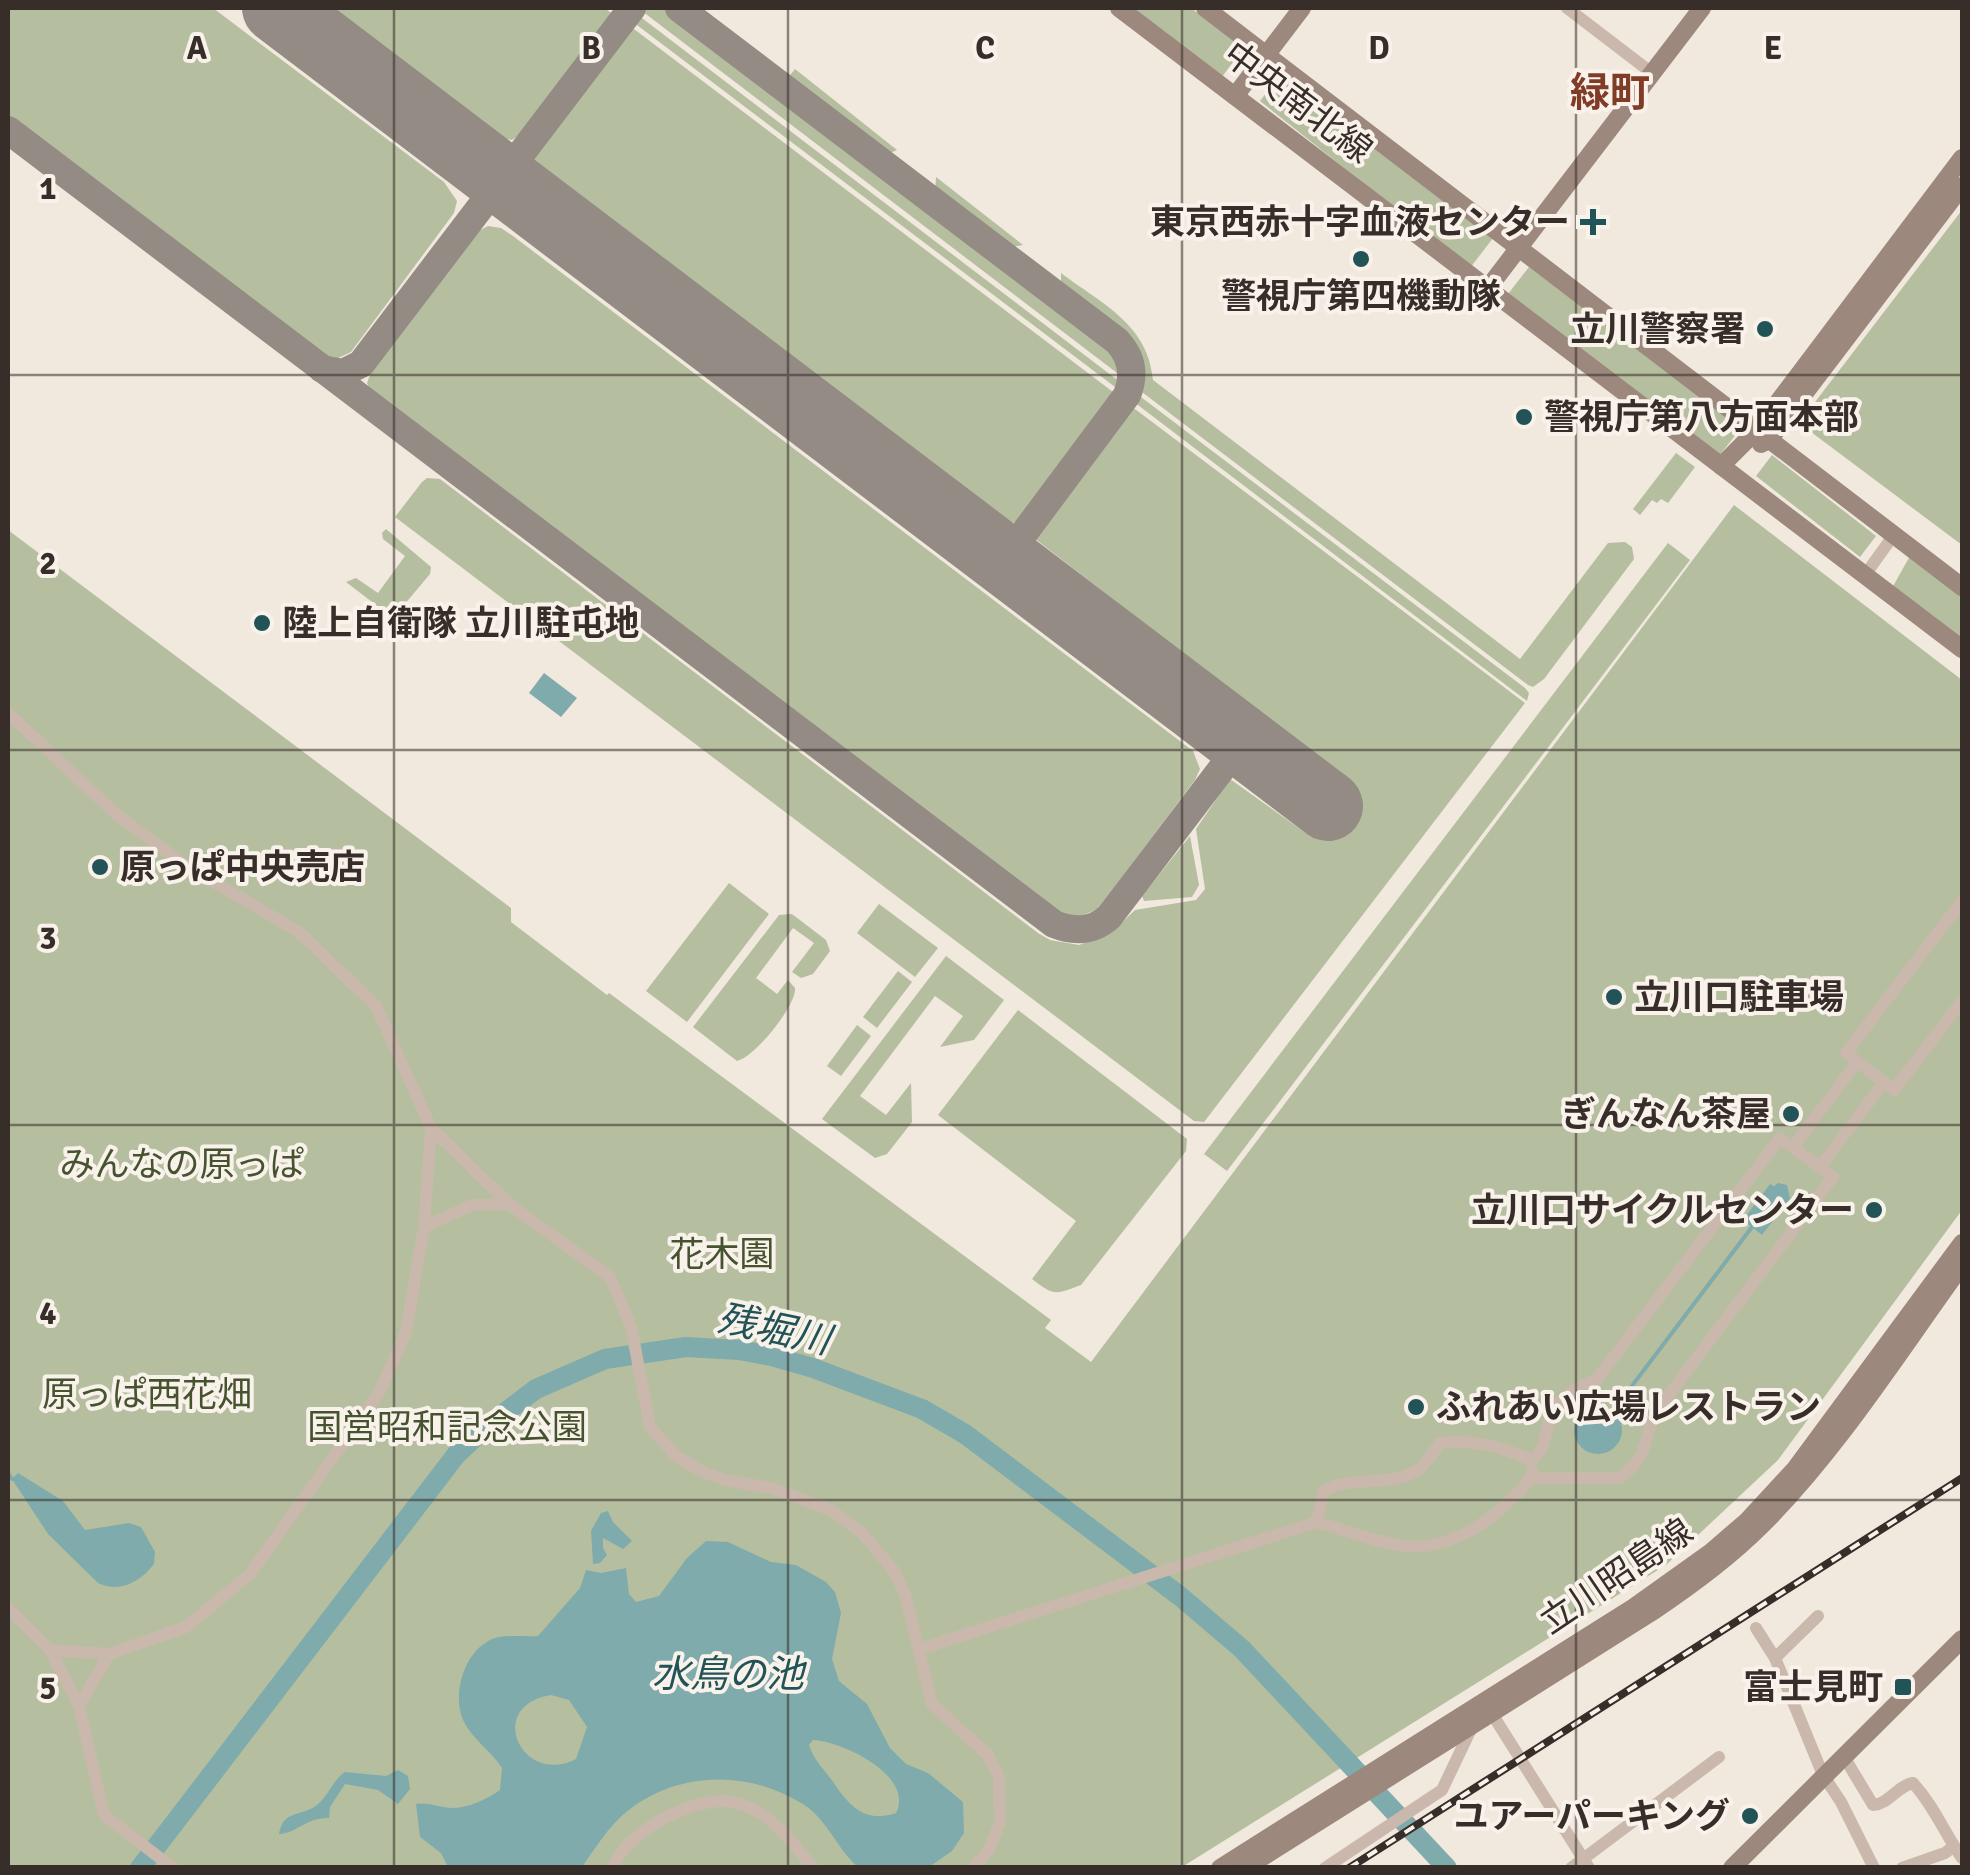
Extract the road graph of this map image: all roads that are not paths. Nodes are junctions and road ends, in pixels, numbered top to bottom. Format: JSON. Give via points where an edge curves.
{"nodes":[{"id":1,"x":1119,"y":8,"type":"edge"},
{"id":2,"x":1205,"y":8,"type":"edge"},
{"id":3,"x":1302,"y":8,"type":"edge"},
{"id":4,"x":1567,"y":8,"type":"edge"},
{"id":5,"x":1702,"y":8,"type":"edge"},
{"id":6,"x":1266,"y":54,"type":"junction"},
{"id":7,"x":1652,"y":73,"type":"junction"},
{"id":8,"x":1235,"y":96,"type":"junction"},
{"id":9,"x":1962,"y":158,"type":"edge"},
{"id":10,"x":1962,"y":186,"type":"edge"},
{"id":11,"x":1520,"y":247,"type":"junction"},
{"id":12,"x":1488,"y":288,"type":"junction"},
{"id":13,"x":1763,"y":435,"type":"junction"},
{"id":14,"x":1721,"y":466,"type":"junction"},
{"id":15,"x":1893,"y":536,"type":"junction"},
{"id":16,"x":1865,"y":575,"type":"junction"},
{"id":17,"x":1962,"y":588,"type":"edge"},
{"id":18,"x":1962,"y":648,"type":"edge"},
{"id":19,"x":8,"y":713,"type":"edge"},
{"id":20,"x":1962,"y":901,"type":"edge"},
{"id":21,"x":1962,"y":1001,"type":"edge"},
{"id":22,"x":1857,"y":1062,"type":"junction"},
{"id":23,"x":1884,"y":1082,"type":"junction"},
{"id":24,"x":431,"y":1128,"type":"junction"},
{"id":25,"x":1793,"y":1147,"type":"junction"},
{"id":26,"x":1820,"y":1168,"type":"junction"},
{"id":27,"x":509,"y":1204,"type":"junction"},
{"id":28,"x":424,"y":1227,"type":"junction"},
{"id":29,"x":1962,"y":1243,"type":"edge"},
{"id":30,"x":1962,"y":1265,"type":"edge"},
{"id":31,"x":1532,"y":1461,"type":"junction"},
{"id":32,"x":1531,"y":1478,"type":"junction"},
{"id":33,"x":1317,"y":1522,"type":"junction"},
{"id":34,"x":8,"y":1608,"type":"edge"},
{"id":35,"x":1818,"y":1616,"type":"dead end"},
{"id":36,"x":1756,"y":1628,"type":"dead end"},
{"id":37,"x":1961,"y":1644,"type":"edge"},
{"id":38,"x":920,"y":1649,"type":"junction"},
{"id":39,"x":50,"y":1650,"type":"junction"},
{"id":40,"x":109,"y":1654,"type":"junction"},
{"id":41,"x":1775,"y":1658,"type":"junction"},
{"id":42,"x":79,"y":1706,"type":"junction"},
{"id":43,"x":1488,"y":1707,"type":"junction"},
{"id":44,"x":1474,"y":1724,"type":"junction"},
{"id":45,"x":1843,"y":1755,"type":"junction"},
{"id":46,"x":1719,"y":1757,"type":"dead end"},
{"id":47,"x":1391,"y":1768,"type":"junction"},
{"id":48,"x":1823,"y":1775,"type":"junction"},
{"id":49,"x":1346,"y":1796,"type":"junction"},
{"id":50,"x":1958,"y":1852,"type":"edge"},
{"id":51,"x":1581,"y":1865,"type":"edge"},
{"id":52,"x":170,"y":1866,"type":"edge"},
{"id":53,"x":613,"y":1868,"type":"edge"},
{"id":54,"x":813,"y":1868,"type":"edge"},
{"id":55,"x":972,"y":1868,"type":"edge"},
{"id":56,"x":1220,"y":1868,"type":"edge"},
{"id":57,"x":1245,"y":1868,"type":"edge"},
{"id":58,"x":1326,"y":1868,"type":"edge"},
{"id":59,"x":1732,"y":1868,"type":"edge"},
{"id":60,"x":1874,"y":1868,"type":"edge"},
{"id":61,"x":1902,"y":1868,"type":"edge"}],
"edges":[{"from":1,"to":8,"type":"main road","name":"中央南北線"},
{"from":2,"to":6,"type":"main road","name":"中央南北線"},
{"from":3,"to":6,"type":"main road"},
{"from":4,"to":7,"type":"street"},
{"from":5,"to":7,"type":"main road"},
{"from":6,"to":8,"type":"main road"},
{"from":6,"to":11,"type":"main road","name":"中央南北線"},
{"from":7,"to":11,"type":"main road"},
{"from":8,"to":12,"type":"main road","name":"中央南北線"},
{"from":9,"to":13,"type":"main road"},
{"from":10,"to":13,"type":"main road"},
{"from":11,"to":12,"type":"main road"},
{"from":11,"to":13,"type":"main road","name":"中央南北線"},
{"from":12,"to":14,"type":"main road","name":"中央南北線"},
{"from":13,"to":14,"type":"main road"},
{"from":13,"to":15,"type":"main road","name":"中央南北線"},
{"from":14,"to":16,"type":"main road","name":"中央南北線"},
{"from":15,"to":16,"type":"street"},
{"from":15,"to":17,"type":"main road","name":"中央南北線"},
{"from":16,"to":18,"type":"main road","name":"中央南北線"},
{"from":19,"to":24,"type":"street","via":[[116,815],[188,867],[299,932],[376,1006]]},
{"from":20,"to":22,"type":"street","via":[[1846,1053]]},
{"from":21,"to":23,"type":"street","via":[[1894,1090]]},
{"from":22,"to":23,"type":"street"},
{"from":22,"to":25,"type":"street"},
{"from":23,"to":26,"type":"street"},
{"from":24,"to":27,"type":"street"},
{"from":24,"to":28,"type":"street"},
{"from":25,"to":26,"type":"street"},
{"from":25,"to":31,"type":"street","via":[[1780,1138],[1598,1379],[1562,1399],[1551,1414],[1544,1450]]},
{"from":26,"to":32,"type":"street","via":[[1833,1177],[1656,1412],[1638,1464],[1620,1478]]},
{"from":27,"to":28,"type":"street","via":[[472,1205]]},
{"from":27,"to":38,"type":"street","via":[[610,1277],[632,1326],[650,1427],[676,1456],[701,1472],[831,1510],[863,1534],[894,1570]]},
{"from":28,"to":40,"type":"street","via":[[406,1332],[379,1393],[254,1568],[186,1627]]},
{"from":29,"to":43,"type":"main road","name":"立川昭島線","via":[[1808,1452],[1747,1521],[1674,1581]]},
{"from":30,"to":43,"type":"main road","name":"立川昭島線","via":[[1839,1434],[1762,1525],[1691,1586]]},
{"from":31,"to":32,"type":"street"},
{"from":31,"to":33,"type":"street","via":[[1468,1440],[1440,1443],[1421,1468],[1388,1483],[1335,1484],[1324,1492]]},
{"from":32,"to":33,"type":"street","via":[[1487,1522],[1453,1539],[1409,1547]]},
{"from":33,"to":38,"type":"street"},
{"from":34,"to":39,"type":"street"},
{"from":35,"to":41,"type":"street"},
{"from":36,"to":41,"type":"street"},
{"from":37,"to":45,"type":"main road"},
{"from":38,"to":55,"type":"street","via":[[932,1704],[988,1755],[999,1777],[1000,1822],[989,1850]]},
{"from":39,"to":40,"type":"street"},
{"from":39,"to":42,"type":"street"},
{"from":40,"to":42,"type":"street"},
{"from":41,"to":48,"type":"street"},
{"from":42,"to":52,"type":"street","via":[[104,1815]]},
{"from":43,"to":44,"type":"main road","name":"立川昭島線"},
{"from":43,"to":47,"type":"main road","name":"立川昭島線"},
{"from":43,"to":51,"type":"street"},
{"from":44,"to":47,"type":"main road","name":"立川昭島線"},
{"from":44,"to":58,"type":"street","via":[[1442,1790]]},
{"from":45,"to":48,"type":"main road"},
{"from":45,"to":50,"type":"street","via":[[1873,1805],[1913,1783]]},
{"from":46,"to":51,"type":"street"},
{"from":47,"to":49,"type":"main road","name":"立川昭島線"},
{"from":48,"to":59,"type":"main road"},
{"from":48,"to":60,"type":"street"},
{"from":49,"to":56,"type":"main road","name":"立川昭島線"},
{"from":49,"to":57,"type":"main road","name":"立川昭島線"},
{"from":50,"to":61,"type":"street"},
{"from":53,"to":54,"type":"street","via":[[654,1823],[695,1806],[736,1802],[780,1826]]}]}
